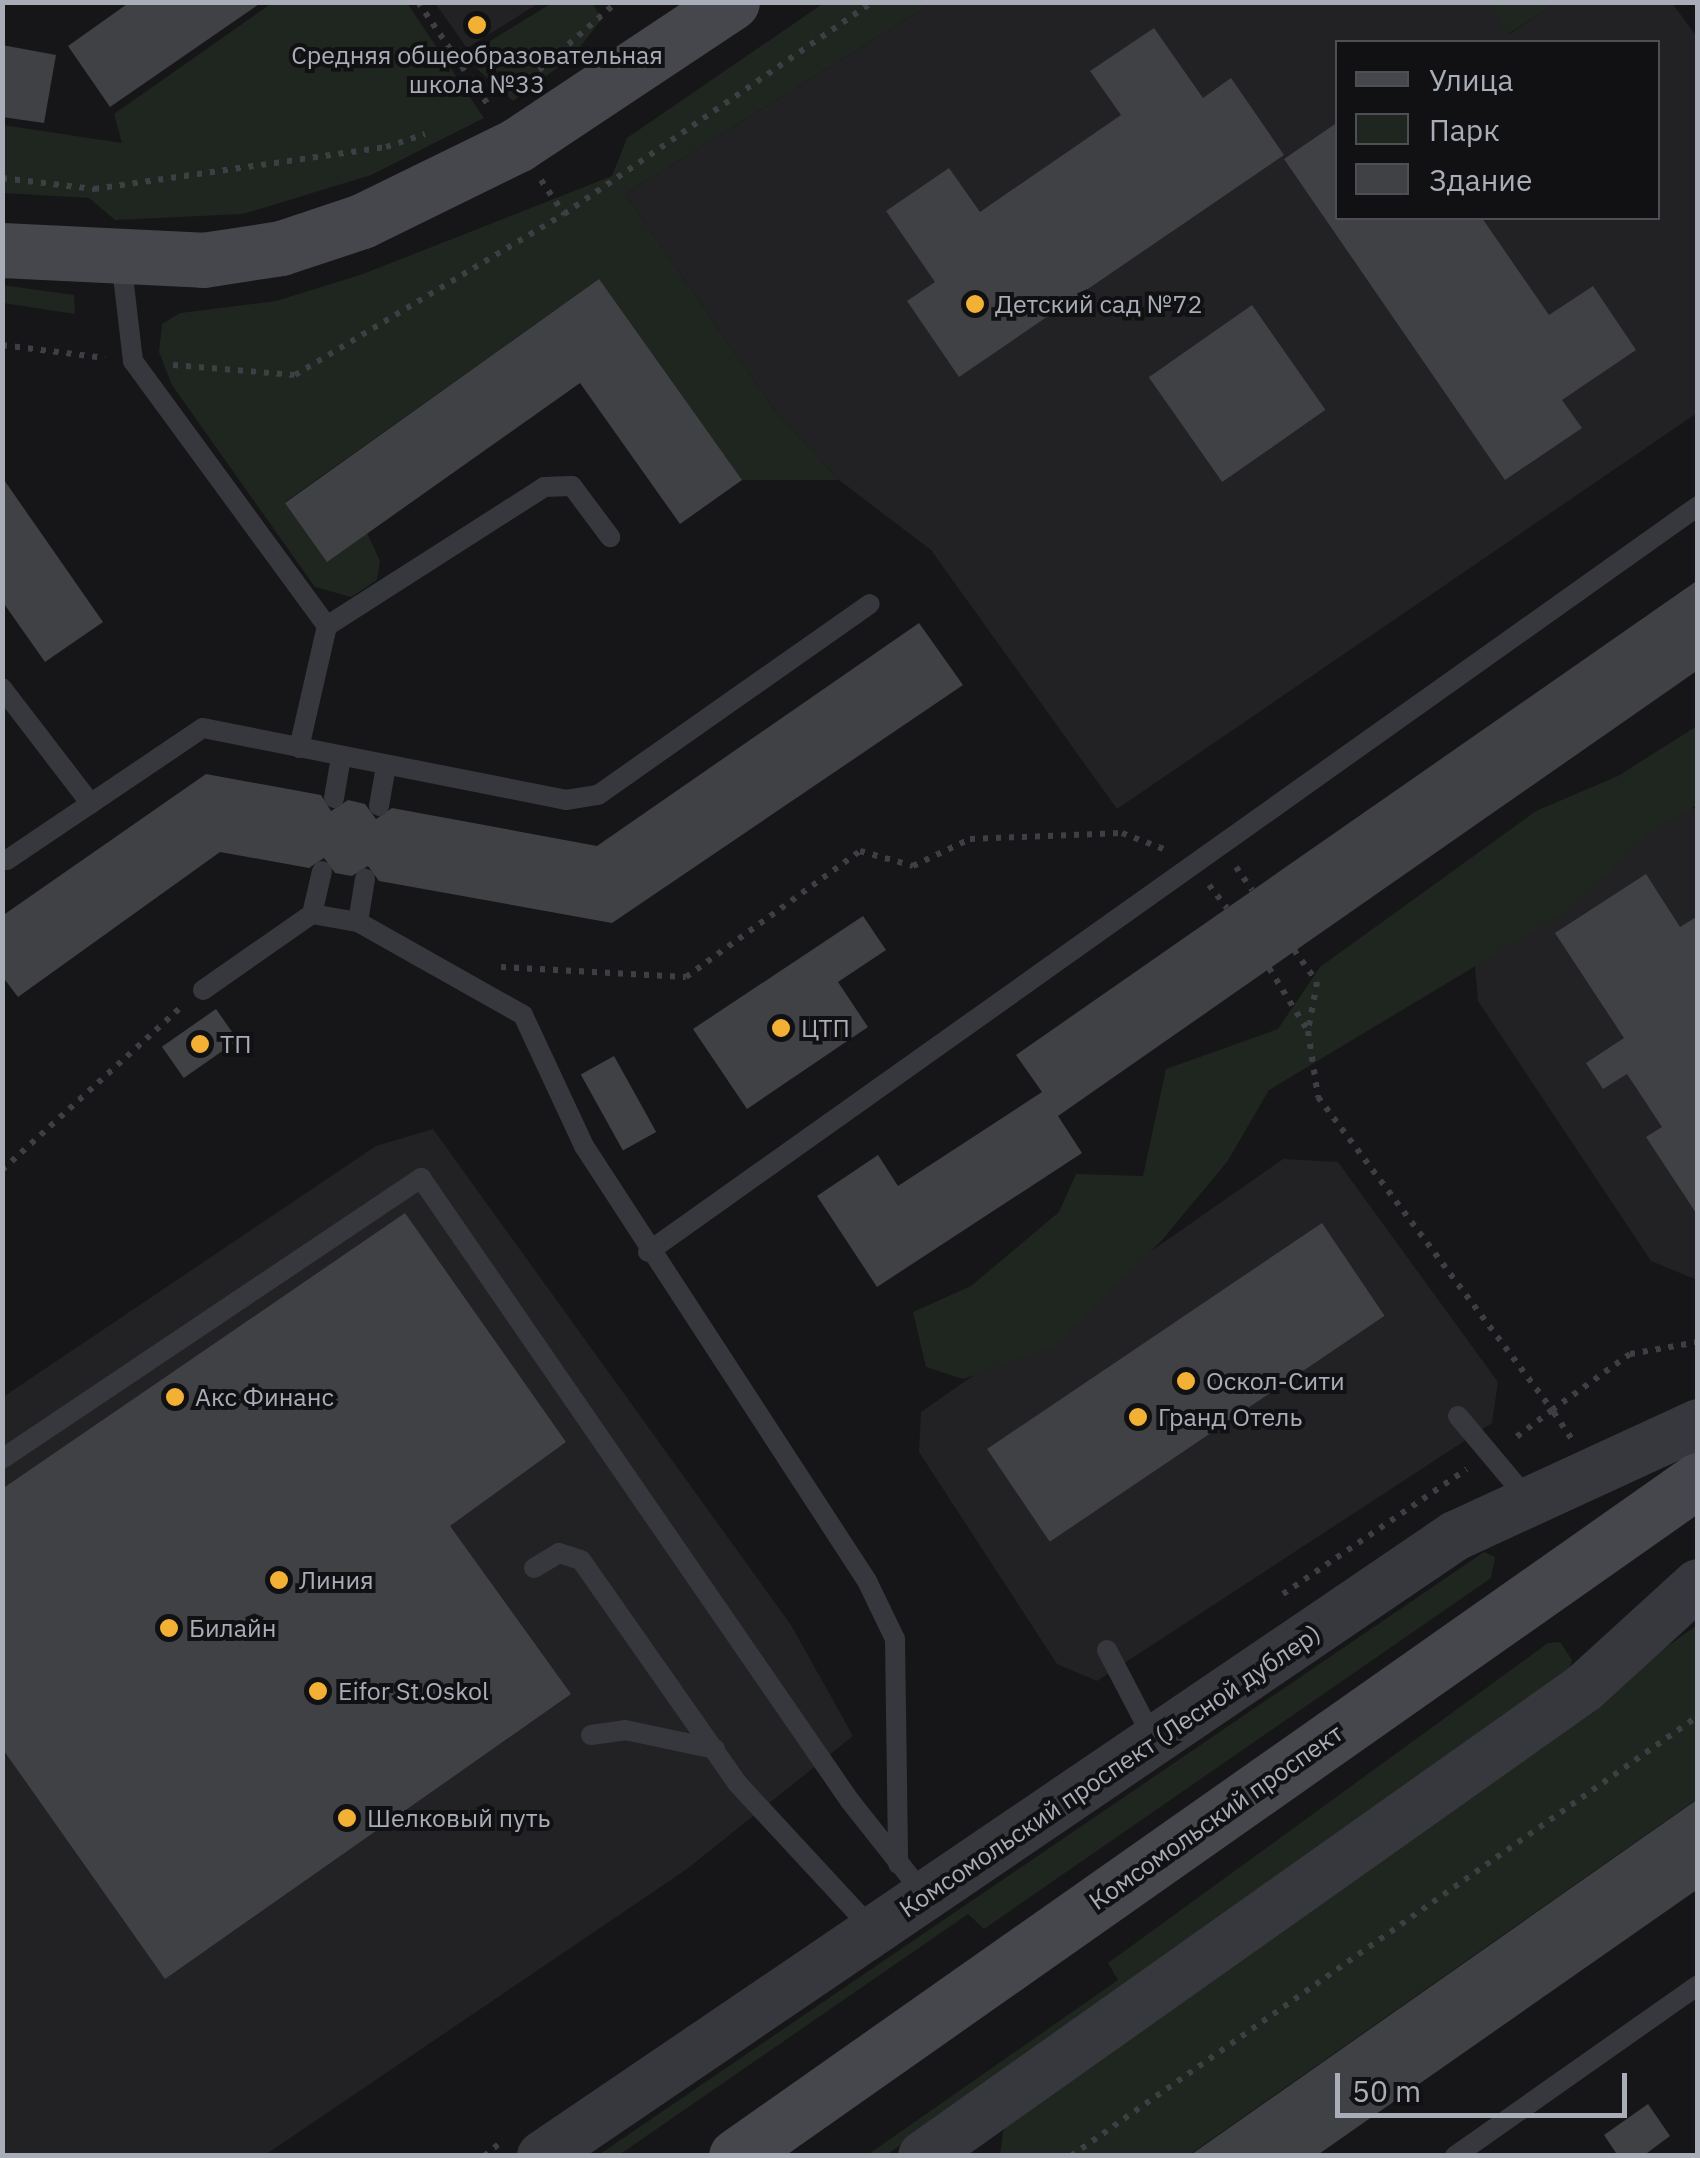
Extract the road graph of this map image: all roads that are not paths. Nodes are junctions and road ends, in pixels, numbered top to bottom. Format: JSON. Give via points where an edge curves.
{"nodes":[{"id":1,"x":732,"y":2,"type":"edge"},
{"id":2,"x":2,"y":250,"type":"edge"},
{"id":3,"x":121,"y":259,"type":"junction"},
{"id":4,"x":1698,"y":506,"type":"edge"},
{"id":5,"x":610,"y":536,"type":"dead end"},
{"id":6,"x":870,"y":604,"type":"dead end"},
{"id":7,"x":327,"y":626,"type":"junction"},
{"id":8,"x":2,"y":688,"type":"edge"},
{"id":9,"x":299,"y":748,"type":"junction"},
{"id":10,"x":341,"y":756,"type":"junction"},
{"id":11,"x":386,"y":766,"type":"junction"},
{"id":12,"x":334,"y":798,"type":"dead end"},
{"id":13,"x":90,"y":804,"type":"junction"},
{"id":14,"x":379,"y":806,"type":"dead end"},
{"id":15,"x":7,"y":860,"type":"dead end"},
{"id":16,"x":322,"y":871,"type":"dead end"},
{"id":17,"x":365,"y":878,"type":"dead end"},
{"id":18,"x":312,"y":914,"type":"junction"},
{"id":19,"x":358,"y":922,"type":"junction"},
{"id":20,"x":202,"y":990,"type":"road end"},
{"id":21,"x":648,"y":1252,"type":"junction"},
{"id":22,"x":1458,"y":1416,"type":"dead end"},
{"id":23,"x":1698,"y":1424,"type":"edge"},
{"id":24,"x":2,"y":1458,"type":"edge"},
{"id":25,"x":1698,"y":1480,"type":"edge"},
{"id":26,"x":1526,"y":1497,"type":"junction"},
{"id":27,"x":534,"y":1568,"type":"dead end"},
{"id":28,"x":1698,"y":1584,"type":"edge"},
{"id":29,"x":1107,"y":1650,"type":"dead end"},
{"id":30,"x":591,"y":1735,"type":"dead end"},
{"id":31,"x":1152,"y":1738,"type":"junction"},
{"id":32,"x":714,"y":1748,"type":"junction"},
{"id":33,"x":912,"y":1880,"type":"junction"},
{"id":34,"x":875,"y":1932,"type":"junction"},
{"id":35,"x":1698,"y":1985,"type":"edge"},
{"id":36,"x":950,"y":2148,"type":"edge"},
{"id":37,"x":542,"y":2156,"type":"edge"},
{"id":38,"x":736,"y":2156,"type":"edge"},
{"id":39,"x":1455,"y":2156,"type":"edge"}],
"edges":[{"from":1,"to":3,"type":"main road","via":[[517,145],[362,221],[281,248],[202,260]]},
{"from":2,"to":3,"type":"main road"},
{"from":3,"to":7,"type":"lane","via":[[133,361]]},
{"from":4,"to":21,"type":"lane"},
{"from":5,"to":7,"type":"lane","via":[[572,486],[544,487]]},
{"from":6,"to":11,"type":"lane","via":[[598,795],[566,800]]},
{"from":7,"to":9,"type":"lane"},
{"from":8,"to":13,"type":"lane"},
{"from":9,"to":10,"type":"lane"},
{"from":9,"to":13,"type":"lane","via":[[202,728]]},
{"from":10,"to":11,"type":"lane"},
{"from":10,"to":12,"type":"lane"},
{"from":11,"to":14,"type":"lane"},
{"from":13,"to":15,"type":"lane"},
{"from":16,"to":18,"type":"lane"},
{"from":17,"to":19,"type":"lane"},
{"from":18,"to":19,"type":"lane"},
{"from":18,"to":20,"type":"lane"},
{"from":19,"to":21,"type":"lane","via":[[523,1015],[584,1146]]},
{"from":21,"to":33,"type":"lane","via":[[867,1581],[895,1639]]},
{"from":22,"to":26,"type":"lane"},
{"from":23,"to":26,"type":"street","name":"Комсомольский проспект (Лесной дублер)"},
{"from":24,"to":33,"type":"lane","via":[[421,1178]]},
{"from":25,"to":38,"type":"main road","name":"Комсомольский проспект"},
{"from":26,"to":31,"type":"street","name":"Комсомольский проспект (Лесной дублер)"},
{"from":27,"to":32,"type":"lane","via":[[559,1554],[581,1560]]},
{"from":28,"to":36,"type":"street","via":[[1584,1688]]},
{"from":29,"to":31,"type":"lane"},
{"from":30,"to":32,"type":"lane","via":[[625,1730]]},
{"from":31,"to":33,"type":"street","name":"Комсомольский проспект (Лесной дублер)"},
{"from":32,"to":34,"type":"lane"},
{"from":33,"to":34,"type":"street","name":"Комсомольский проспект (Лесной дублер)"},
{"from":34,"to":37,"type":"street","name":"Комсомольский проспект (Лесной дублер)"},
{"from":35,"to":39,"type":"lane"}]}
